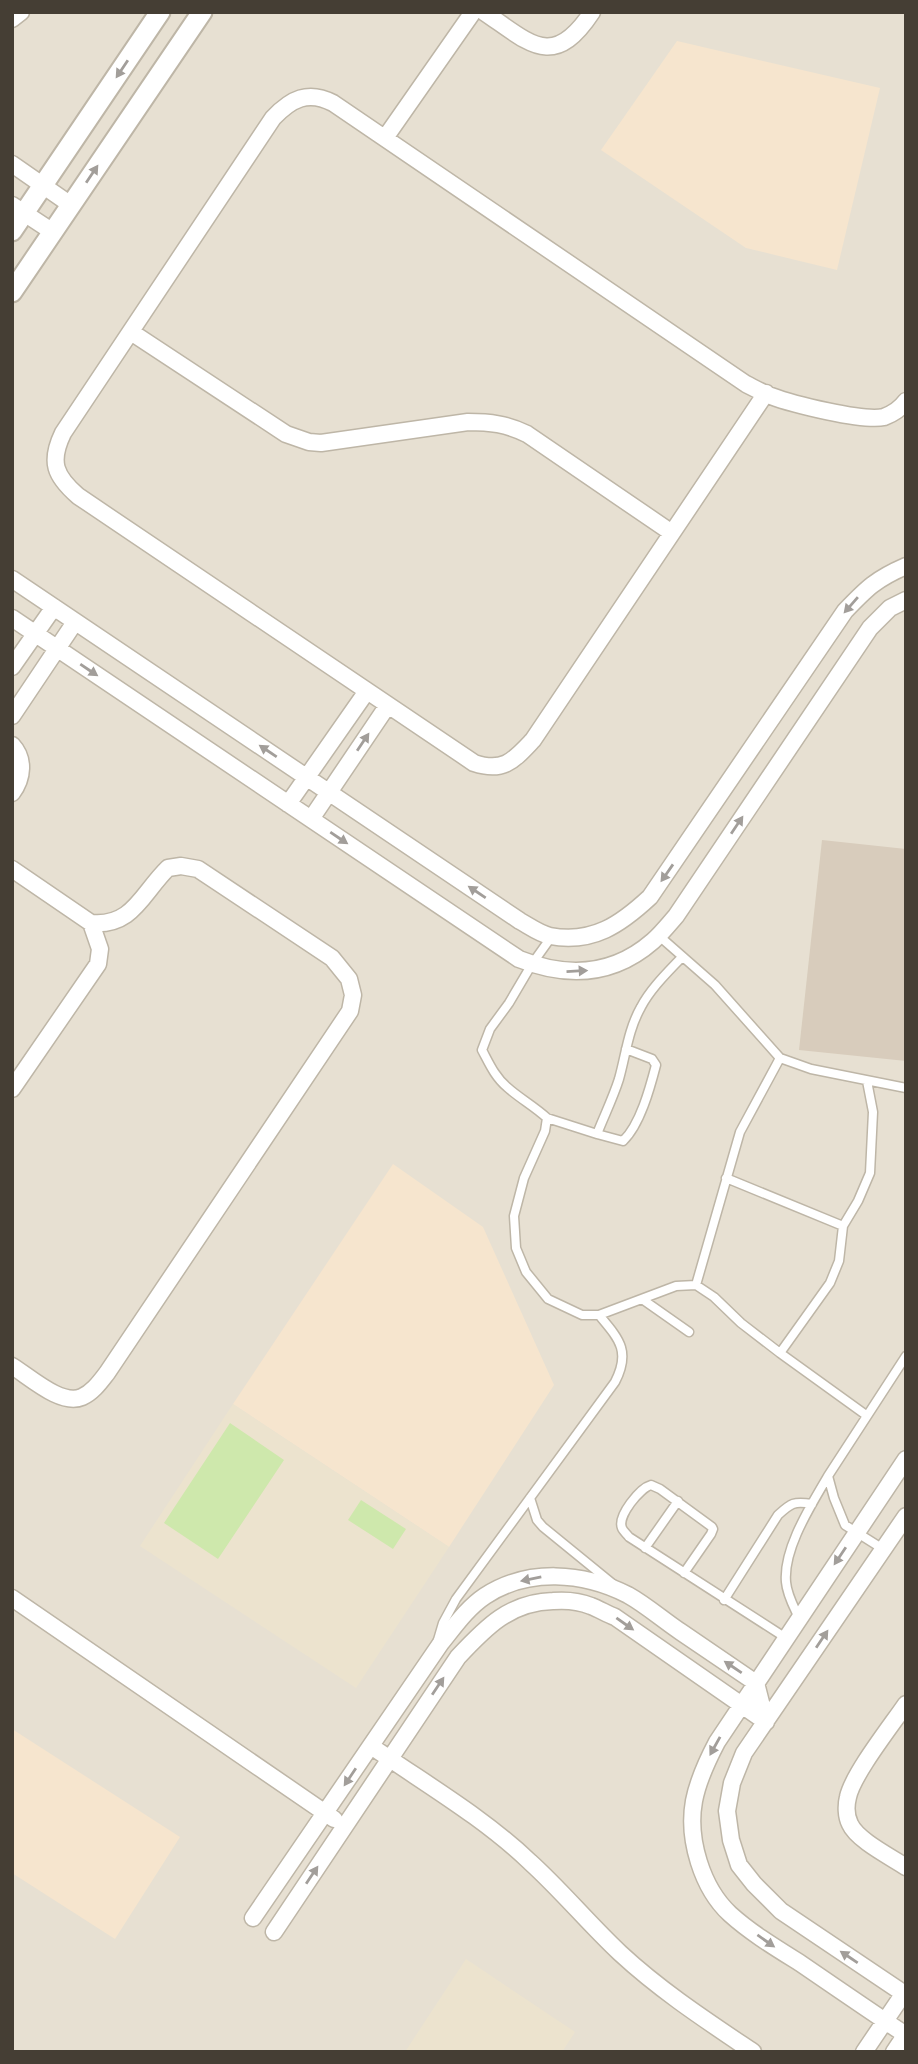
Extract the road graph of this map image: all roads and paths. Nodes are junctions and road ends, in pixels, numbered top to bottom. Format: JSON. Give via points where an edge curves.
{"nodes":[{"id":1,"x":21,"y":12,"type":"edge"},
{"id":2,"x":160,"y":12,"type":"edge"},
{"id":3,"x":202,"y":12,"type":"edge"},
{"id":4,"x":472,"y":12,"type":"edge"},
{"id":5,"x":484,"y":12,"type":"edge"},
{"id":6,"x":592,"y":12,"type":"edge"},
{"id":7,"x":12,"y":19,"type":"edge"},
{"id":8,"x":385,"y":138,"type":"junction"},
{"id":9,"x":12,"y":164,"type":"edge"},
{"id":10,"x":43,"y":185,"type":"junction"},
{"id":11,"x":71,"y":205,"type":"junction"},
{"id":12,"x":18,"y":209,"type":"edge"},
{"id":13,"x":12,"y":231,"type":"edge"},
{"id":14,"x":52,"y":232,"type":"junction"},
{"id":15,"x":12,"y":292,"type":"edge"},
{"id":16,"x":131,"y":332,"type":"junction"},
{"id":17,"x":766,"y":393,"type":"junction"},
{"id":18,"x":906,"y":401,"type":"edge"},
{"id":19,"x":672,"y":533,"type":"junction"},
{"id":20,"x":906,"y":566,"type":"edge"},
{"id":21,"x":12,"y":579,"type":"edge"},
{"id":22,"x":906,"y":600,"type":"edge"},
{"id":23,"x":54,"y":607,"type":"junction"},
{"id":24,"x":12,"y":618,"type":"edge"},
{"id":25,"x":75,"y":622,"type":"junction"},
{"id":26,"x":35,"y":634,"type":"junction"},
{"id":27,"x":57,"y":649,"type":"junction"},
{"id":28,"x":12,"y":667,"type":"edge"},
{"id":29,"x":803,"y":673,"type":"junction"},
{"id":30,"x":367,"y":691,"type":"junction"},
{"id":31,"x":826,"y":694,"type":"junction"},
{"id":32,"x":388,"y":705,"type":"junction"},
{"id":33,"x":12,"y":716,"type":"edge"},
{"id":34,"x":12,"y":745,"type":"edge"},
{"id":35,"x":306,"y":777,"type":"junction"},
{"id":36,"x":329,"y":792,"type":"junction"},
{"id":37,"x":12,"y":793,"type":"edge"},
{"id":38,"x":288,"y":804,"type":"junction"},
{"id":39,"x":311,"y":819,"type":"junction"},
{"id":40,"x":12,"y":869,"type":"edge"},
{"id":41,"x":91,"y":923,"type":"junction"},
{"id":42,"x":659,"y":935,"type":"junction"},
{"id":43,"x":552,"y":936,"type":"junction"},
{"id":44,"x":682,"y":957,"type":"junction"},
{"id":45,"x":532,"y":964,"type":"junction"},
{"id":46,"x":626,"y":1049,"type":"junction"},
{"id":47,"x":780,"y":1058,"type":"junction"},
{"id":48,"x":867,"y":1081,"type":"junction"},
{"id":49,"x":906,"y":1088,"type":"edge"},
{"id":50,"x":12,"y":1089,"type":"edge"},
{"id":51,"x":547,"y":1118,"type":"junction"},
{"id":52,"x":597,"y":1135,"type":"junction"},
{"id":53,"x":726,"y":1178,"type":"junction"},
{"id":54,"x":842,"y":1226,"type":"junction"},
{"id":55,"x":696,"y":1285,"type":"junction"},
{"id":56,"x":642,"y":1299,"type":"junction"},
{"id":57,"x":599,"y":1315,"type":"junction"},
{"id":58,"x":689,"y":1332,"type":"dead end"},
{"id":59,"x":780,"y":1353,"type":"junction"},
{"id":60,"x":906,"y":1356,"type":"edge"},
{"id":61,"x":12,"y":1366,"type":"edge"},
{"id":62,"x":866,"y":1415,"type":"junction"},
{"id":63,"x":906,"y":1459,"type":"edge"},
{"id":64,"x":828,"y":1476,"type":"junction"},
{"id":65,"x":530,"y":1498,"type":"junction"},
{"id":66,"x":678,"y":1501,"type":"junction"},
{"id":67,"x":812,"y":1504,"type":"junction"},
{"id":68,"x":906,"y":1516,"type":"edge"},
{"id":69,"x":856,"y":1533,"type":"junction"},
{"id":70,"x":645,"y":1548,"type":"junction"},
{"id":71,"x":883,"y":1549,"type":"junction"},
{"id":72,"x":684,"y":1573,"type":"junction"},
{"id":73,"x":628,"y":1596,"type":"junction"},
{"id":74,"x":12,"y":1598,"type":"edge"},
{"id":75,"x":724,"y":1600,"type":"junction"},
{"id":76,"x":799,"y":1618,"type":"junction"},
{"id":77,"x":786,"y":1638,"type":"junction"},
{"id":78,"x":434,"y":1653,"type":"junction"},
{"id":79,"x":756,"y":1683,"type":"junction"},
{"id":80,"x":906,"y":1704,"type":"edge"},
{"id":81,"x":741,"y":1705,"type":"junction"},
{"id":82,"x":766,"y":1722,"type":"junction"},
{"id":83,"x":371,"y":1746,"type":"junction"},
{"id":84,"x":390,"y":1759,"type":"junction"},
{"id":85,"x":325,"y":1813,"type":"junction"},
{"id":86,"x":345,"y":1826,"type":"junction"},
{"id":87,"x":906,"y":1867,"type":"edge"},
{"id":88,"x":253,"y":1918,"type":"dead end"},
{"id":89,"x":274,"y":1932,"type":"dead end"},
{"id":90,"x":905,"y":1994,"type":"edge"},
{"id":91,"x":885,"y":2021,"type":"junction"},
{"id":92,"x":906,"y":2035,"type":"edge"},
{"id":93,"x":753,"y":2052,"type":"edge"},
{"id":94,"x":864,"y":2052,"type":"edge"},
{"id":95,"x":894,"y":2052,"type":"edge"}],
"edges":[{"from":1,"to":7,"type":"street"},
{"from":2,"to":10,"type":"street","one_way":true},
{"from":11,"to":3,"type":"street","one_way":true},
{"from":4,"to":8,"type":"street"},
{"from":5,"to":6,"type":"street","via":[[544,47],[570,40]]},
{"from":8,"to":16,"type":"street","via":[[321,97],[309,96],[285,105]]},
{"from":8,"to":17,"type":"street","via":[[746,384]]},
{"from":9,"to":10,"type":"street"},
{"from":10,"to":11,"type":"street"},
{"from":10,"to":12,"type":"street"},
{"from":11,"to":14,"type":"street"},
{"from":12,"to":13,"type":"street"},
{"from":12,"to":14,"type":"street"},
{"from":14,"to":15,"type":"street"},
{"from":16,"to":19,"type":"street","via":[[286,435],[309,442],[468,422],[511,426]]},
{"from":16,"to":30,"type":"street","via":[[57,446],[57,472],[64,484]]},
{"from":17,"to":18,"type":"street","via":[[864,418],[883,417]]},
{"from":17,"to":19,"type":"street"},
{"from":19,"to":32,"type":"street","via":[[533,740],[504,766],[474,763]]},
{"from":20,"to":29,"type":"street","one_way":true,"via":[[869,586],[845,611]]},
{"from":21,"to":23,"type":"street"},
{"from":22,"to":31,"type":"street","via":[[890,608],[870,628]]},
{"from":23,"to":25,"type":"street"},
{"from":23,"to":26,"type":"street"},
{"from":24,"to":26,"type":"street"},
{"from":25,"to":27,"type":"street"},
{"from":35,"to":25,"type":"street","one_way":true},
{"from":26,"to":27,"type":"street"},
{"from":26,"to":28,"type":"street"},
{"from":27,"to":33,"type":"street"},
{"from":27,"to":38,"type":"street","one_way":true},
{"from":29,"to":31,"type":"street"},
{"from":29,"to":43,"type":"street","one_way":true,"via":[[650,897],[606,931],[578,938]]},
{"from":30,"to":32,"type":"street"},
{"from":30,"to":35,"type":"street"},
{"from":42,"to":31,"type":"street","one_way":true},
{"from":36,"to":32,"type":"street","one_way":true},
{"from":34,"to":37,"type":"street","via":[[22,765]]},
{"from":35,"to":36,"type":"street"},
{"from":35,"to":38,"type":"street"},
{"from":36,"to":39,"type":"street"},
{"from":43,"to":36,"type":"street","one_way":true,"via":[[520,921]]},
{"from":38,"to":39,"type":"street"},
{"from":39,"to":45,"type":"street","one_way":true},
{"from":40,"to":41,"type":"street"},
{"from":41,"to":50,"type":"street","via":[[100,949],[98,964]]},
{"from":41,"to":61,"type":"street","via":[[122,919],[168,868],[198,869],[332,958],[349,979],[353,995],[350,1011],[93,1389],[72,1399],[60,1397]]},
{"from":42,"to":44,"type":"lane"},
{"from":45,"to":42,"type":"street","one_way":true,"via":[[569,972],[599,969],[626,960]]},
{"from":43,"to":45,"type":"lane"},
{"from":44,"to":46,"type":"lane","via":[[642,1005]]},
{"from":44,"to":47,"type":"lane","via":[[715,985]]},
{"from":45,"to":51,"type":"lane","via":[[490,1029],[482,1050],[507,1087]]},
{"from":46,"to":52,"type":"lane"},
{"from":46,"to":52,"type":"lane","via":[[652,1059],[656,1065],[651,1086],[623,1141]]},
{"from":47,"to":48,"type":"lane"},
{"from":47,"to":53,"type":"lane","via":[[740,1132]]},
{"from":48,"to":49,"type":"lane"},
{"from":48,"to":54,"type":"lane","via":[[873,1112],[870,1173]]},
{"from":51,"to":52,"type":"lane"},
{"from":51,"to":57,"type":"lane","via":[[514,1216],[516,1248],[526,1272],[548,1299],[582,1315]]},
{"from":53,"to":54,"type":"lane"},
{"from":53,"to":55,"type":"lane"},
{"from":54,"to":59,"type":"lane","via":[[839,1261],[830,1283]]},
{"from":55,"to":56,"type":"lane","via":[[676,1286]]},
{"from":55,"to":59,"type":"lane"},
{"from":56,"to":57,"type":"lane"},
{"from":56,"to":58,"type":"lane"},
{"from":57,"to":65,"type":"lane","via":[[615,1334],[622,1368]]},
{"from":59,"to":62,"type":"lane"},
{"from":60,"to":62,"type":"lane"},
{"from":62,"to":64,"type":"lane"},
{"from":63,"to":69,"type":"street"},
{"from":64,"to":67,"type":"lane"},
{"from":64,"to":69,"type":"lane","via":[[845,1525]]},
{"from":65,"to":73,"type":"lane","via":[[543,1527]]},
{"from":65,"to":78,"type":"lane","via":[[456,1599]]},
{"from":66,"to":70,"type":"lane"},
{"from":66,"to":70,"type":"lane","via":[[651,1485],[637,1495],[623,1516],[622,1530]]},
{"from":66,"to":72,"type":"lane","via":[[713,1529]]},
{"from":67,"to":75,"type":"lane","via":[[797,1501],[778,1515]]},
{"from":67,"to":76,"type":"lane","via":[[792,1546],[786,1573]]},
{"from":68,"to":71,"type":"street"},
{"from":69,"to":71,"type":"lane"},
{"from":69,"to":76,"type":"street","one_way":true},
{"from":70,"to":72,"type":"lane"},
{"from":82,"to":71,"type":"street","one_way":true},
{"from":72,"to":75,"type":"lane"},
{"from":73,"to":78,"type":"street","one_way":true,"via":[[568,1576],[537,1576],[507,1584],[483,1597]]},
{"from":79,"to":73,"type":"street","one_way":true},
{"from":74,"to":85,"type":"street"},
{"from":75,"to":77,"type":"lane"},
{"from":76,"to":77,"type":"street"},
{"from":77,"to":79,"type":"street"},
{"from":78,"to":83,"type":"street"},
{"from":79,"to":81,"type":"street"},
{"from":79,"to":82,"type":"street"},
{"from":80,"to":87,"type":"street","via":[[857,1776],[846,1809],[850,1825],[862,1838]]},
{"from":81,"to":82,"type":"street"},
{"from":84,"to":81,"type":"street","one_way":true,"via":[[458,1657],[483,1630],[509,1611],[537,1601],[565,1600],[615,1617]]},
{"from":81,"to":91,"type":"street","one_way":true,"via":[[702,1771],[693,1803],[698,1861],[711,1891],[729,1913]]},
{"from":90,"to":82,"type":"street","one_way":true,"via":[[782,1911],[739,1865],[727,1811],[732,1783],[744,1753]]},
{"from":83,"to":84,"type":"street"},
{"from":83,"to":85,"type":"street","one_way":true},
{"from":84,"to":86,"type":"street"},
{"from":84,"to":93,"type":"street","via":[[530,1861],[618,1952],[682,2004]]},
{"from":85,"to":86,"type":"street"},
{"from":85,"to":88,"type":"street"},
{"from":89,"to":86,"type":"street","one_way":true},
{"from":90,"to":91,"type":"street"},
{"from":91,"to":92,"type":"street"},
{"from":91,"to":94,"type":"street"},
{"from":92,"to":95,"type":"street"}]}
